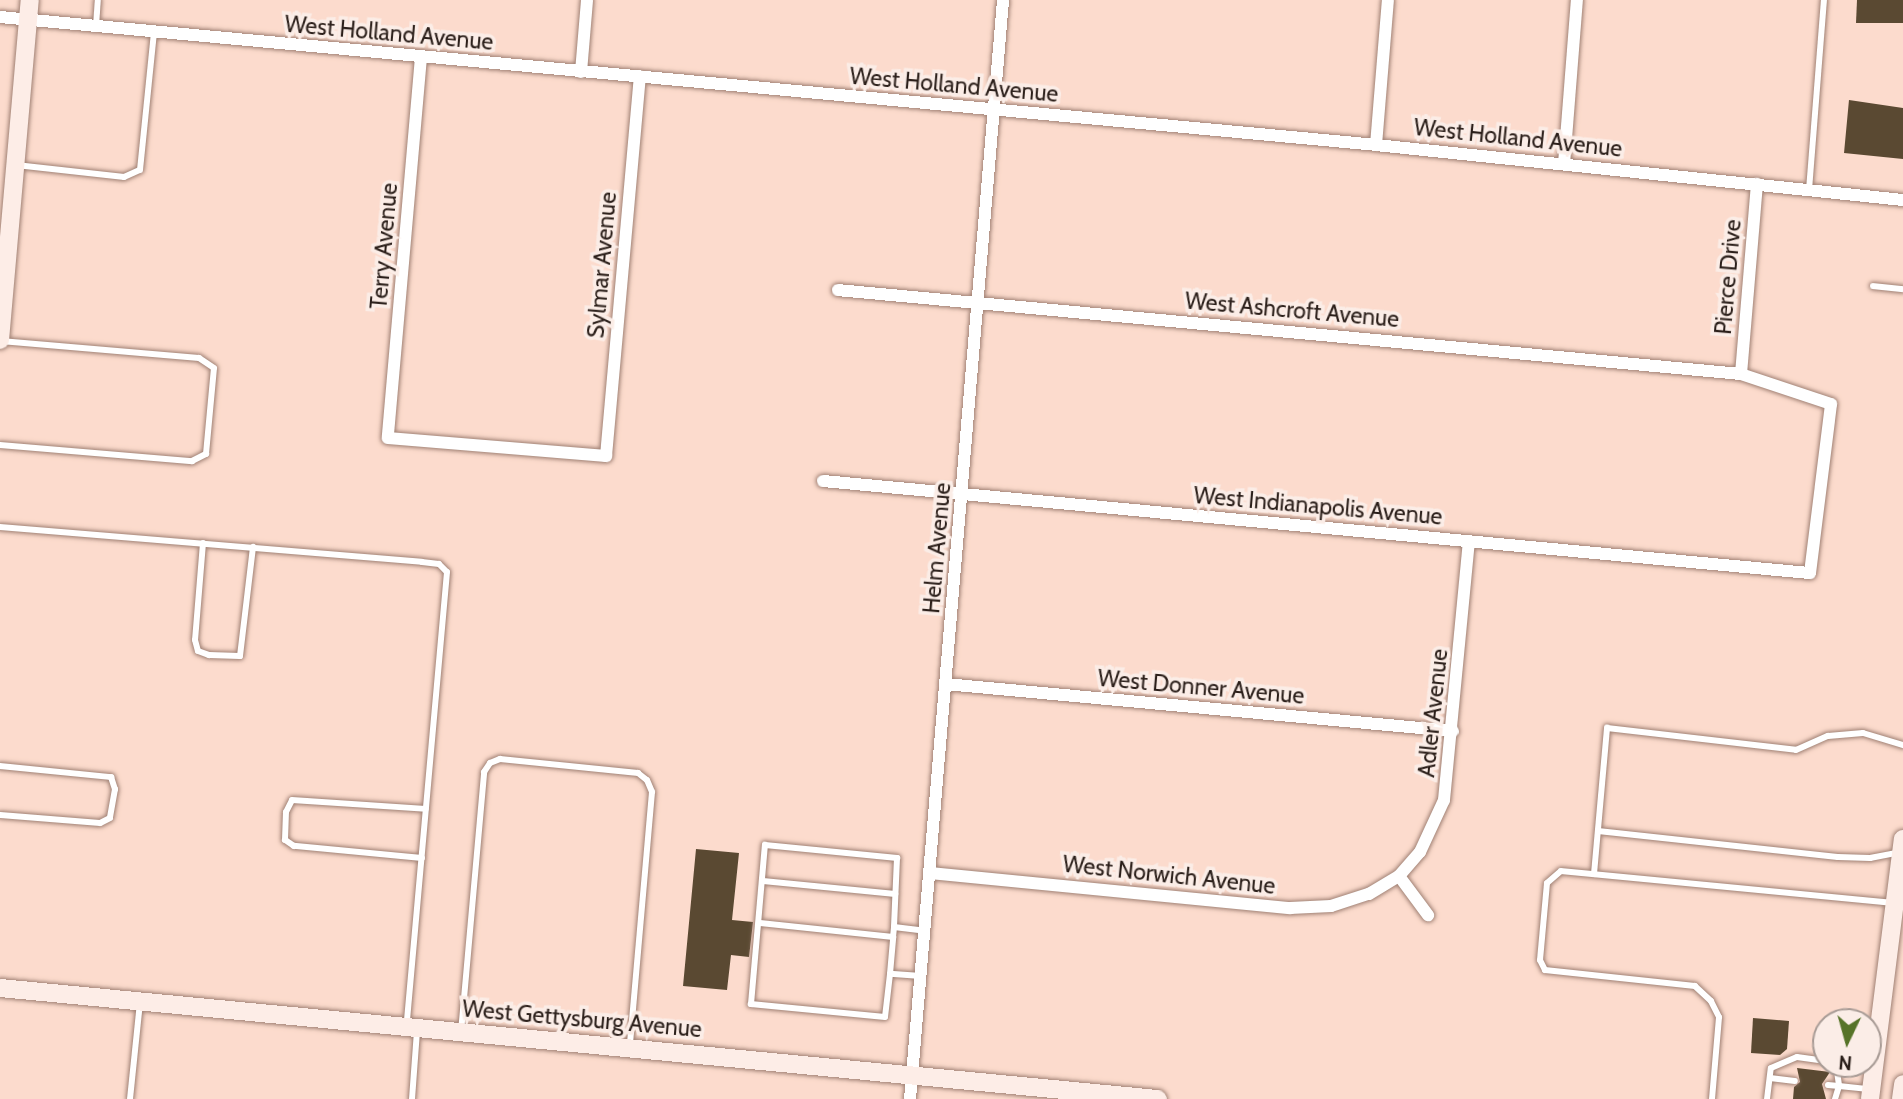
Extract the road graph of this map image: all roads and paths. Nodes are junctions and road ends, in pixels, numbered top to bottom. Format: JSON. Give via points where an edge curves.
{"nodes":[{"id":1,"x":30,"y":0,"type":"edge"},
{"id":2,"x":98,"y":0,"type":"edge"},
{"id":3,"x":587,"y":0,"type":"edge"},
{"id":4,"x":1003,"y":0,"type":"edge"},
{"id":5,"x":1388,"y":0,"type":"edge"},
{"id":6,"x":1577,"y":0,"type":"edge"},
{"id":7,"x":1824,"y":0,"type":"edge"},
{"id":8,"x":0,"y":17,"type":"edge"},
{"id":9,"x":29,"y":19,"type":"junction"},
{"id":10,"x":96,"y":26,"type":"junction"},
{"id":11,"x":154,"y":31,"type":"junction"},
{"id":12,"x":421,"y":57,"type":"junction"},
{"id":13,"x":581,"y":72,"type":"junction"},
{"id":14,"x":640,"y":77,"type":"junction"},
{"id":15,"x":993,"y":109,"type":"junction"},
{"id":16,"x":1376,"y":145,"type":"junction"},
{"id":17,"x":1564,"y":164,"type":"junction"},
{"id":18,"x":15,"y":165,"type":"junction"},
{"id":19,"x":1757,"y":184,"type":"junction"},
{"id":20,"x":1810,"y":190,"type":"junction"},
{"id":21,"x":1903,"y":200,"type":"edge"},
{"id":22,"x":5,"y":234,"type":"edge"},
{"id":23,"x":1872,"y":286,"type":"dead end"},
{"id":24,"x":1903,"y":289,"type":"edge"},
{"id":25,"x":838,"y":290,"type":"dead end"},
{"id":26,"x":978,"y":302,"type":"junction"},
{"id":27,"x":0,"y":341,"type":"edge"},
{"id":28,"x":1741,"y":374,"type":"junction"},
{"id":29,"x":0,"y":446,"type":"edge"},
{"id":30,"x":606,"y":456,"type":"joint"},
{"id":31,"x":822,"y":481,"type":"dead end"},
{"id":32,"x":964,"y":494,"type":"junction"},
{"id":33,"x":0,"y":527,"type":"edge"},
{"id":34,"x":1469,"y":541,"type":"junction"},
{"id":35,"x":203,"y":543,"type":"junction"},
{"id":36,"x":253,"y":547,"type":"junction"},
{"id":37,"x":1810,"y":573,"type":"joint"},
{"id":38,"x":945,"y":684,"type":"junction"},
{"id":39,"x":1453,"y":731,"type":"junction"},
{"id":40,"x":1903,"y":745,"type":"edge"},
{"id":41,"x":0,"y":766,"type":"edge"},
{"id":42,"x":426,"y":809,"type":"junction"},
{"id":43,"x":0,"y":815,"type":"edge"},
{"id":44,"x":1598,"y":831,"type":"junction"},
{"id":45,"x":1902,"y":846,"type":"edge"},
{"id":46,"x":422,"y":858,"type":"junction"},
{"id":47,"x":930,"y":873,"type":"junction"},
{"id":48,"x":1594,"y":874,"type":"junction"},
{"id":49,"x":1399,"y":876,"type":"junction"},
{"id":50,"x":762,"y":881,"type":"junction"},
{"id":51,"x":895,"y":894,"type":"junction"},
{"id":52,"x":1895,"y":903,"type":"junction"},
{"id":53,"x":1427,"y":915,"type":"dead end"},
{"id":54,"x":760,"y":923,"type":"junction"},
{"id":55,"x":894,"y":927,"type":"junction"},
{"id":56,"x":925,"y":930,"type":"junction"},
{"id":57,"x":893,"y":937,"type":"junction"},
{"id":58,"x":890,"y":974,"type":"junction"},
{"id":59,"x":921,"y":976,"type":"junction"},
{"id":60,"x":0,"y":988,"type":"edge"},
{"id":61,"x":140,"y":1002,"type":"junction"},
{"id":62,"x":412,"y":1027,"type":"junction"},
{"id":63,"x":461,"y":1032,"type":"junction"},
{"id":64,"x":630,"y":1047,"type":"junction"},
{"id":65,"x":1812,"y":1059,"type":"edge"},
{"id":66,"x":912,"y":1076,"type":"junction"},
{"id":67,"x":1770,"y":1078,"type":"junction"},
{"id":68,"x":1838,"y":1078,"type":"edge"},
{"id":69,"x":1795,"y":1081,"type":"dead end"},
{"id":70,"x":1903,"y":1084,"type":"edge"},
{"id":71,"x":1828,"y":1085,"type":"dead end"},
{"id":72,"x":1839,"y":1086,"type":"junction"},
{"id":73,"x":1870,"y":1094,"type":"edge"},
{"id":74,"x":130,"y":1099,"type":"edge"},
{"id":75,"x":412,"y":1099,"type":"edge"},
{"id":76,"x":910,"y":1099,"type":"edge"},
{"id":77,"x":1158,"y":1099,"type":"edge"},
{"id":78,"x":1712,"y":1099,"type":"edge"},
{"id":79,"x":1767,"y":1099,"type":"edge"},
{"id":80,"x":1835,"y":1099,"type":"edge"},
{"id":81,"x":1901,"y":1099,"type":"edge"}],
"edges":[{"from":1,"to":9,"type":"street"},
{"from":2,"to":10,"type":"lane"},
{"from":3,"to":13,"type":"street"},
{"from":4,"to":15,"type":"street","name":"Helm Avenue"},
{"from":5,"to":16,"type":"street"},
{"from":6,"to":17,"type":"street"},
{"from":7,"to":20,"type":"lane"},
{"from":8,"to":9,"type":"street","name":"West Holland Avenue"},
{"from":9,"to":10,"type":"street","name":"West Holland Avenue"},
{"from":9,"to":18,"type":"street"},
{"from":10,"to":11,"type":"street","name":"West Holland Avenue"},
{"from":11,"to":12,"type":"street","name":"West Holland Avenue"},
{"from":11,"to":18,"type":"lane","via":[[140,170],[124,177]]},
{"from":12,"to":13,"type":"street","name":"West Holland Avenue"},
{"from":12,"to":30,"type":"street","name":"Terry Avenue","via":[[388,438]]},
{"from":13,"to":14,"type":"street","name":"West Holland Avenue"},
{"from":14,"to":15,"type":"street","name":"West Holland Avenue"},
{"from":14,"to":30,"type":"street","name":"Sylmar Avenue"},
{"from":15,"to":16,"type":"street","name":"West Holland Avenue"},
{"from":15,"to":26,"type":"street","name":"Helm Avenue"},
{"from":16,"to":17,"type":"street","name":"West Holland Avenue"},
{"from":17,"to":19,"type":"street","name":"West Holland Avenue"},
{"from":18,"to":22,"type":"street"},
{"from":19,"to":20,"type":"street","name":"West Holland Avenue"},
{"from":19,"to":28,"type":"street","name":"Pierce Drive"},
{"from":20,"to":21,"type":"street","name":"West Holland Avenue"},
{"from":22,"to":27,"type":"street"},
{"from":23,"to":24,"type":"lane"},
{"from":25,"to":26,"type":"street","name":"West Ashcroft Avenue"},
{"from":26,"to":28,"type":"street","name":"West Ashcroft Avenue"},
{"from":26,"to":32,"type":"street","name":"Helm Avenue"},
{"from":27,"to":29,"type":"lane","via":[[199,358],[214,368],[206,454],[192,461]]},
{"from":28,"to":37,"type":"street","name":"West Ashcroft Avenue","via":[[1831,404]]},
{"from":31,"to":32,"type":"street","name":"West Indianapolis Avenue"},
{"from":32,"to":34,"type":"street","name":"West Indianapolis Avenue"},
{"from":32,"to":38,"type":"street","name":"Helm Avenue"},
{"from":33,"to":35,"type":"lane"},
{"from":34,"to":37,"type":"street","name":"West Indianapolis Avenue"},
{"from":34,"to":39,"type":"street","name":"Adler Avenue"},
{"from":35,"to":36,"type":"lane"},
{"from":35,"to":36,"type":"lane","via":[[195,639],[198,651],[209,655],[240,656]]},
{"from":36,"to":42,"type":"lane","via":[[439,564],[447,572]]},
{"from":38,"to":39,"type":"street","name":"West Donner Avenue"},
{"from":38,"to":47,"type":"street","name":"Helm Avenue"},
{"from":39,"to":49,"type":"street","name":"Adler Avenue","via":[[1444,800],[1420,852]]},
{"from":40,"to":44,"type":"lane","via":[[1863,733],[1828,736],[1796,750],[1607,728]]},
{"from":41,"to":43,"type":"lane","via":[[111,777],[115,789],[110,818],[100,823]]},
{"from":42,"to":46,"type":"lane"},
{"from":42,"to":46,"type":"lane","via":[[292,800],[286,812],[285,840],[294,846]]},
{"from":44,"to":45,"type":"lane","via":[[1870,858]]},
{"from":44,"to":48,"type":"lane"},
{"from":45,"to":52,"type":"street"},
{"from":46,"to":62,"type":"lane"},
{"from":47,"to":49,"type":"street","name":"West Norwich Avenue","via":[[1290,908],[1331,906],[1369,894]]},
{"from":47,"to":56,"type":"street","name":"Helm Avenue"},
{"from":48,"to":52,"type":"lane"},
{"from":48,"to":78,"type":"lane","via":[[1561,871],[1547,883],[1540,960],[1545,970],[1695,986],[1719,1017]]},
{"from":49,"to":53,"type":"street"},
{"from":50,"to":51,"type":"lane"},
{"from":50,"to":51,"type":"lane","via":[[765,845],[884,856],[897,858]]},
{"from":50,"to":54,"type":"lane"},
{"from":51,"to":55,"type":"lane"},
{"from":52,"to":73,"type":"street"},
{"from":54,"to":57,"type":"lane"},
{"from":54,"to":58,"type":"lane","via":[[751,1004],[884,1017]]},
{"from":55,"to":56,"type":"lane"},
{"from":55,"to":57,"type":"lane"},
{"from":56,"to":59,"type":"street","name":"Helm Avenue"},
{"from":57,"to":58,"type":"lane"},
{"from":58,"to":59,"type":"lane"},
{"from":59,"to":66,"type":"street","name":"Helm Avenue"},
{"from":60,"to":61,"type":"street","name":"West Gettysburg Avenue"},
{"from":61,"to":62,"type":"street","name":"West Gettysburg Avenue"},
{"from":61,"to":74,"type":"lane"},
{"from":62,"to":63,"type":"street","name":"West Gettysburg Avenue"},
{"from":62,"to":75,"type":"lane"},
{"from":63,"to":64,"type":"street","name":"West Gettysburg Avenue"},
{"from":63,"to":64,"type":"lane","via":[[484,772],[490,762],[500,759],[638,773],[647,780],[652,792]]},
{"from":64,"to":66,"type":"street","name":"West Gettysburg Avenue"},
{"from":65,"to":67,"type":"lane","via":[[1797,1057],[1771,1069]]},
{"from":66,"to":76,"type":"street","name":"Helm Avenue"},
{"from":66,"to":77,"type":"street","name":"West Gettysburg Avenue"},
{"from":67,"to":69,"type":"lane"},
{"from":67,"to":79,"type":"lane"},
{"from":68,"to":72,"type":"lane"},
{"from":70,"to":81,"type":"street"},
{"from":71,"to":72,"type":"lane"},
{"from":72,"to":73,"type":"lane"},
{"from":72,"to":80,"type":"lane"}]}
